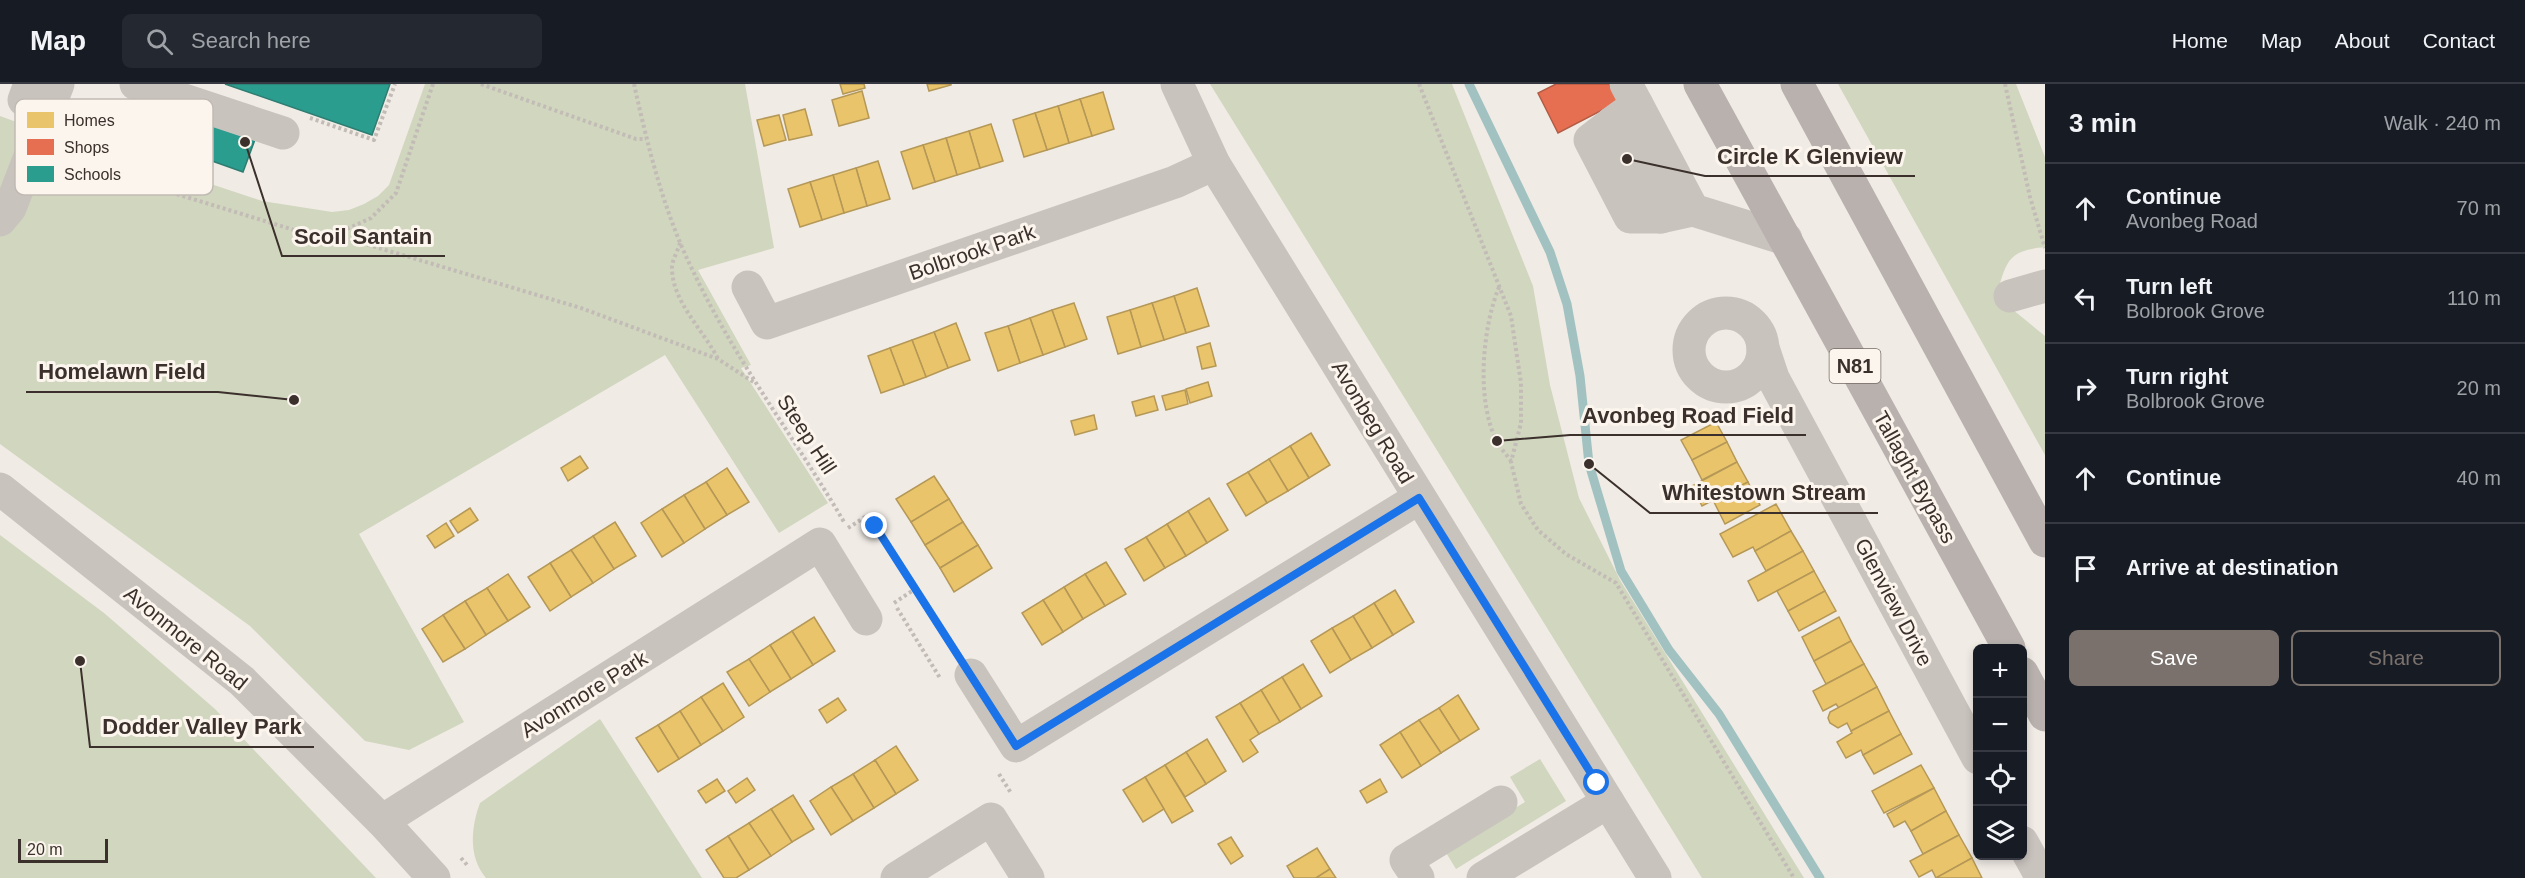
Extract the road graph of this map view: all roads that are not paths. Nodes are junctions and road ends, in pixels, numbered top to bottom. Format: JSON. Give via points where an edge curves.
{"nodes":[{"id":1,"x":58,"y":84,"type":"edge"},
{"id":2,"x":136,"y":84,"type":"edge"},
{"id":3,"x":1177,"y":84,"type":"edge"},
{"id":4,"x":1700,"y":84,"type":"edge"},
{"id":5,"x":1797,"y":84,"type":"edge"},
{"id":6,"x":55,"y":99,"type":"edge"},
{"id":7,"x":195,"y":99,"type":"edge"},
{"id":8,"x":213,"y":104,"type":"edge"},
{"id":9,"x":1625,"y":104,"type":"edge"},
{"id":10,"x":296,"y":125,"type":"road end"},
{"id":11,"x":1214,"y":164,"type":"junction"},
{"id":12,"x":17,"y":195,"type":"edge"},
{"id":13,"x":1693,"y":210,"type":"junction"},
{"id":14,"x":0,"y":220,"type":"edge"},
{"id":15,"x":1786,"y":239,"type":"junction"},
{"id":16,"x":2045,"y":286,"type":"edge"},
{"id":17,"x":748,"y":287,"type":"dead end"},
{"id":18,"x":2010,"y":296,"type":"dead end"},
{"id":19,"x":1763,"y":348,"type":"junction"},
{"id":20,"x":1741,"y":384,"type":"junction"},
{"id":21,"x":1789,"y":406,"type":"junction"},
{"id":22,"x":0,"y":489,"type":"edge"},
{"id":23,"x":1419,"y":498,"type":"junction"},
{"id":24,"x":2045,"y":541,"type":"edge"},
{"id":25,"x":880,"y":611,"type":"road end"},
{"id":26,"x":2007,"y":644,"type":"edge"},
{"id":27,"x":971,"y":675,"type":"road end"},
{"id":28,"x":2027,"y":682,"type":"edge"},
{"id":29,"x":2045,"y":715,"type":"edge"},
{"id":30,"x":1974,"y":752,"type":"edge"},
{"id":31,"x":1501,"y":802,"type":"dead end"},
{"id":32,"x":1608,"y":802,"type":"junction"},
{"id":33,"x":382,"y":821,"type":"junction"},
{"id":34,"x":2027,"y":851,"type":"edge"},
{"id":35,"x":434,"y":878,"type":"edge"},
{"id":36,"x":897,"y":878,"type":"edge"},
{"id":37,"x":1028,"y":878,"type":"edge"},
{"id":38,"x":1418,"y":878,"type":"edge"},
{"id":39,"x":1484,"y":878,"type":"edge"},
{"id":40,"x":1655,"y":878,"type":"edge"},
{"id":41,"x":2042,"y":878,"type":"edge"}],
"edges":[{"from":1,"to":6,"type":"street"},
{"from":2,"to":7,"type":"street"},
{"from":3,"to":11,"type":"street","name":"Avonbeg Road"},
{"from":4,"to":15,"type":"main road","name":"Tallaght Bypass","number":"N81"},
{"from":5,"to":24,"type":"main road"},
{"from":8,"to":10,"type":"street"},
{"from":9,"to":13,"type":"street"},
{"from":9,"to":13,"type":"street","via":[[1661,217]]},
{"from":11,"to":17,"type":"street","name":"Bolbrook Park","via":[[1175,182],[766,323]]},
{"from":11,"to":23,"type":"street","name":"Avonbeg Road"},
{"from":12,"to":14,"type":"street"},
{"from":13,"to":15,"type":"street"},
{"from":15,"to":26,"type":"main road","name":"Tallaght Bypass","number":"N81"},
{"from":16,"to":18,"type":"street"},
{"from":19,"to":20,"type":"street","via":[[1757,370]]},
{"from":19,"to":20,"type":"street","name":"Glenview Drive","via":[[1754,326],[1733,314],[1710,317],[1692,333],[1689,357],[1701,378],[1721,387]]},
{"from":19,"to":21,"type":"street","name":"Glenview Drive","via":[[1773,378]]},
{"from":20,"to":21,"type":"street","name":"Glenview Drive","via":[[1763,390]]},
{"from":21,"to":30,"type":"street","name":"Glenview Drive"},
{"from":22,"to":33,"type":"street","name":"Avonmore Road","via":[[242,681]]},
{"from":23,"to":27,"type":"street","via":[[1016,746]]},
{"from":23,"to":32,"type":"street","name":"Avonbeg Road"},
{"from":25,"to":33,"type":"street","name":"Avonmore Park","via":[[820,544]]},
{"from":28,"to":29,"type":"main road"},
{"from":31,"to":38,"type":"street","via":[[1406,860]]},
{"from":32,"to":39,"type":"street"},
{"from":32,"to":40,"type":"street","name":"Avonbeg Road"},
{"from":33,"to":35,"type":"street","name":"Avonmore Road"},
{"from":34,"to":41,"type":"street"},
{"from":36,"to":37,"type":"street","via":[[991,819]]}]}
